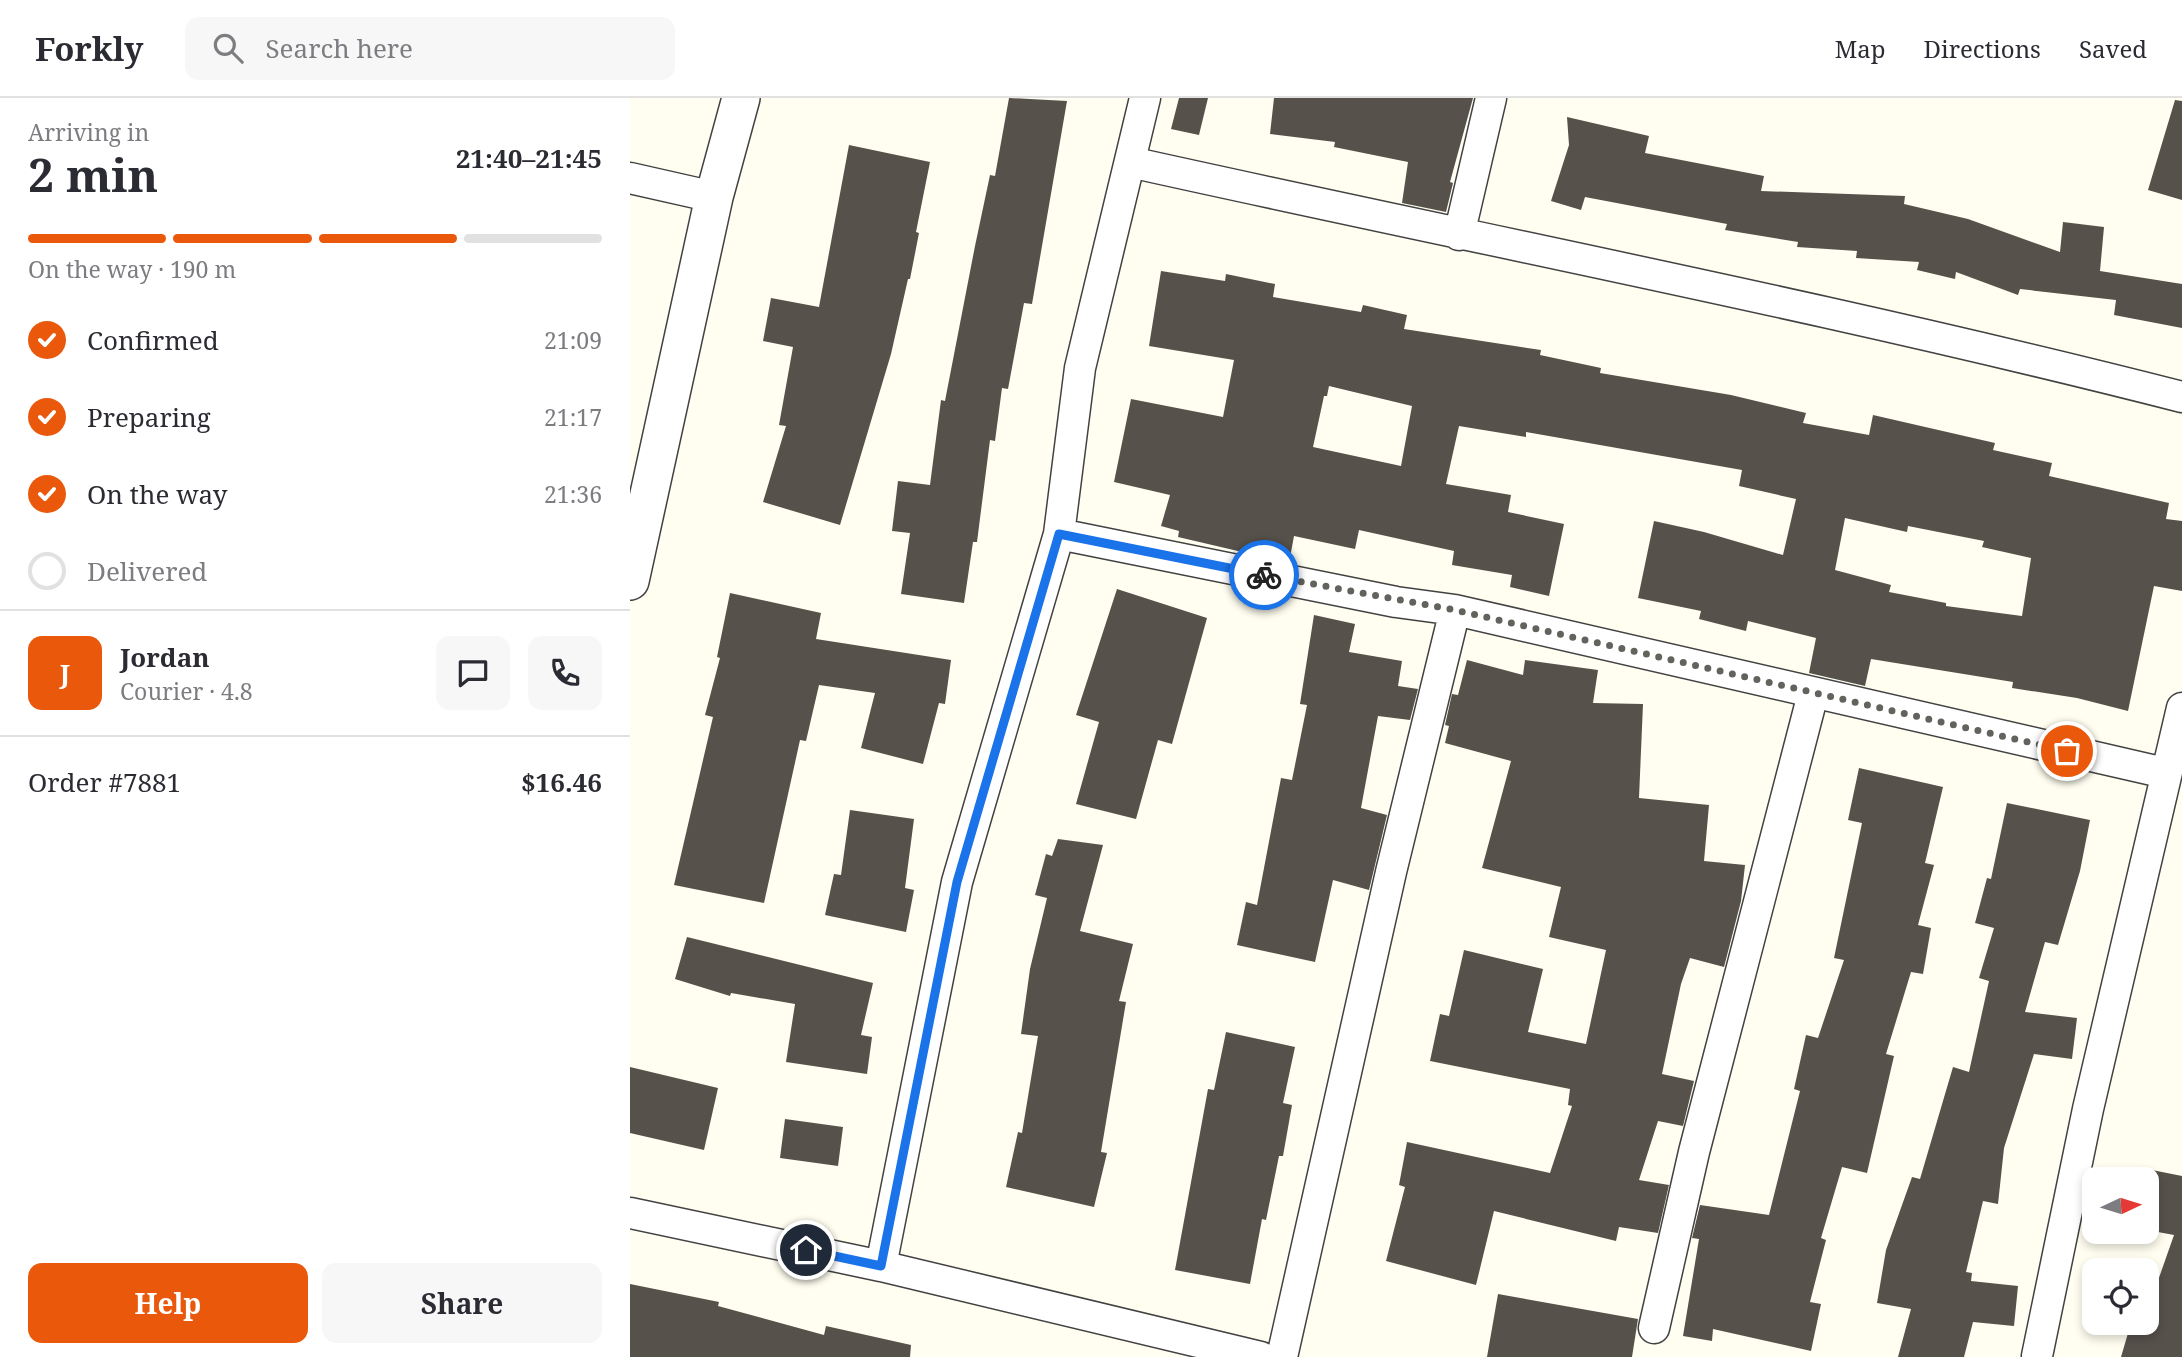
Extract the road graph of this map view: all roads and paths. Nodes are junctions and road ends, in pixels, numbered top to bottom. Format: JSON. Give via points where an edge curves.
{"nodes":[{"id":1,"x":741,"y":98,"type":"edge"},
{"id":2,"x":1145,"y":98,"type":"edge"},
{"id":3,"x":1491,"y":98,"type":"edge"},
{"id":4,"x":1130,"y":162,"type":"junction"},
{"id":5,"x":630,"y":178,"type":"edge"},
{"id":6,"x":714,"y":197,"type":"junction"},
{"id":7,"x":1459,"y":235,"type":"junction"},
{"id":8,"x":2182,"y":397,"type":"edge"},
{"id":9,"x":1059,"y":534,"type":"junction"},
{"id":10,"x":630,"y":581,"type":"edge"},
{"id":11,"x":1455,"y":610,"type":"junction"},
{"id":12,"x":1813,"y":694,"type":"junction"},
{"id":13,"x":2182,"y":708,"type":"edge"},
{"id":14,"x":2165,"y":773,"type":"junction"},
{"id":15,"x":630,"y":1213,"type":"edge"},
{"id":16,"x":881,"y":1266,"type":"junction"},
{"id":17,"x":1654,"y":1328,"type":"dead end"},
{"id":18,"x":2037,"y":1356,"type":"edge"},
{"id":19,"x":1261,"y":1357,"type":"edge"},
{"id":20,"x":1282,"y":1357,"type":"edge"}],
"edges":[{"from":1,"to":6,"type":"street"},
{"from":2,"to":4,"type":"street"},
{"from":3,"to":7,"type":"street"},
{"from":4,"to":7,"type":"street"},
{"from":4,"to":9,"type":"street","via":[[1080,368]]},
{"from":5,"to":6,"type":"street"},
{"from":6,"to":10,"type":"street"},
{"from":7,"to":8,"type":"street","via":[[1765,297]]},
{"from":9,"to":11,"type":"street"},
{"from":9,"to":16,"type":"street","via":[[957,882]]},
{"from":11,"to":12,"type":"street"},
{"from":11,"to":20,"type":"street"},
{"from":12,"to":14,"type":"street"},
{"from":12,"to":17,"type":"street","via":[[1694,1152]]},
{"from":13,"to":14,"type":"street"},
{"from":14,"to":18,"type":"street"},
{"from":15,"to":16,"type":"street"},
{"from":16,"to":19,"type":"street"}]}
